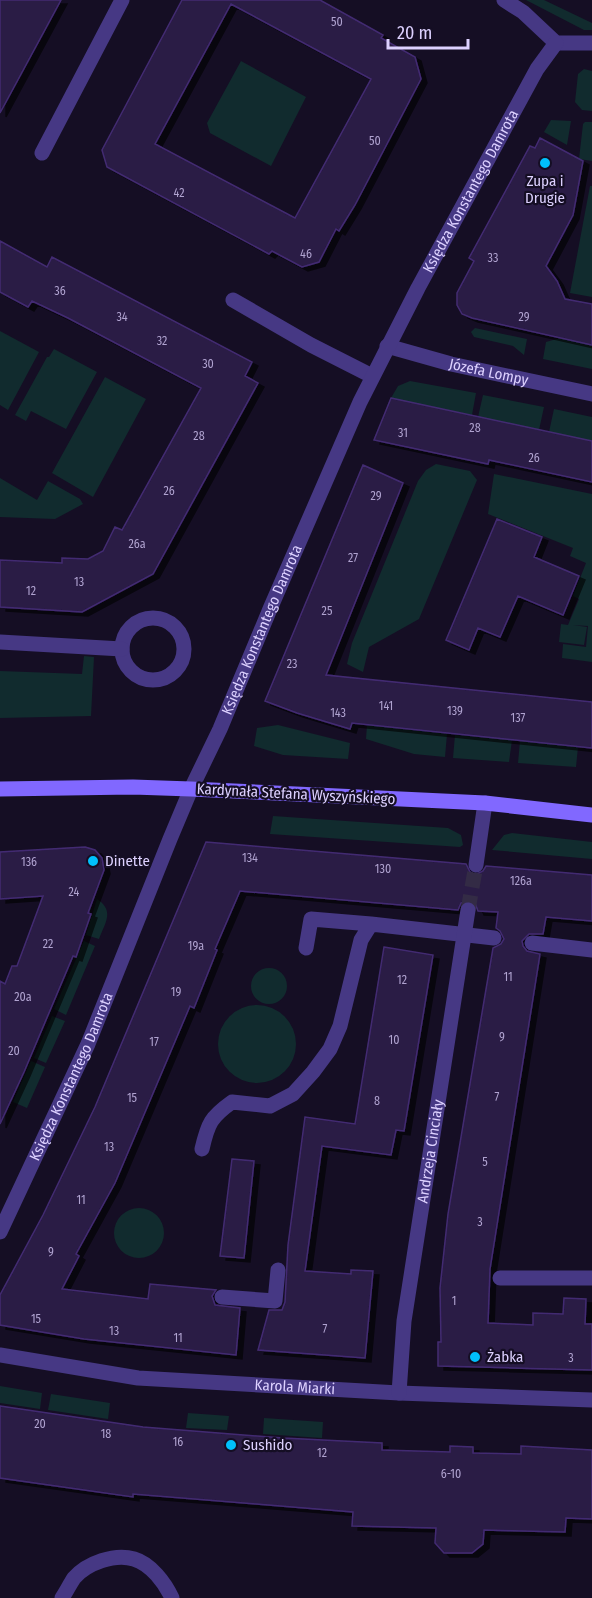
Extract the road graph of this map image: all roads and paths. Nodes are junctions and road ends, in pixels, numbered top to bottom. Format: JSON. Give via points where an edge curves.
{"nodes":[{"id":1,"x":122,"y":0,"type":"edge"},
{"id":2,"x":504,"y":0,"type":"edge"},
{"id":3,"x":556,"y":43,"type":"junction"},
{"id":4,"x":592,"y":43,"type":"edge"},
{"id":5,"x":42,"y":153,"type":"dead end"},
{"id":6,"x":232,"y":300,"type":"dead end"},
{"id":7,"x":387,"y":346,"type":"junction"},
{"id":8,"x":372,"y":376,"type":"junction"},
{"id":9,"x":592,"y":394,"type":"edge"},
{"id":10,"x":0,"y":642,"type":"edge"},
{"id":11,"x":122,"y":648,"type":"junction"},
{"id":12,"x":0,"y":789,"type":"edge"},
{"id":13,"x":191,"y":789,"type":"junction"},
{"id":14,"x":485,"y":803,"type":"junction"},
{"id":15,"x":592,"y":815,"type":"edge"},
{"id":16,"x":476,"y":865,"type":"tunnel mouth"},
{"id":17,"x":468,"y":910,"type":"tunnel mouth"},
{"id":18,"x":371,"y":924,"type":"junction"},
{"id":19,"x":465,"y":933,"type":"junction"},
{"id":20,"x":494,"y":938,"type":"dead end"},
{"id":21,"x":532,"y":943,"type":"dead end"},
{"id":22,"x":306,"y":948,"type":"dead end"},
{"id":23,"x":592,"y":950,"type":"edge"},
{"id":24,"x":202,"y":1149,"type":"dead end"},
{"id":25,"x":0,"y":1232,"type":"edge"},
{"id":26,"x":278,"y":1270,"type":"dead end"},
{"id":27,"x":500,"y":1278,"type":"dead end"},
{"id":28,"x":592,"y":1278,"type":"edge"},
{"id":29,"x":222,"y":1297,"type":"dead end"},
{"id":30,"x":0,"y":1355,"type":"edge"},
{"id":31,"x":399,"y":1393,"type":"junction"},
{"id":32,"x":592,"y":1400,"type":"edge"},
{"id":33,"x":62,"y":1598,"type":"edge"},
{"id":34,"x":172,"y":1598,"type":"edge"}],
"edges":[{"from":1,"to":5,"type":"street"},
{"from":2,"to":3,"type":"street"},
{"from":3,"to":4,"type":"street"},
{"from":3,"to":7,"type":"street","name":"Księdza Konstantego Damrota","via":[[537,69]]},
{"from":6,"to":8,"type":"street"},
{"from":7,"to":8,"type":"street","name":"Księdza Konstantego Damrota"},
{"from":7,"to":9,"type":"street","name":"Józefa Lompy"},
{"from":8,"to":13,"type":"street","name":"Księdza Konstantego Damrota"},
{"from":10,"to":11,"type":"street"},
{"from":11,"to":11,"type":"street","via":[[131,672],[151,681],[174,673],[182,661],[184,647],[173,626],[153,618],[134,625]]},
{"from":12,"to":13,"type":"main road","name":"Kardynała Stefana Wyszyńskiego"},
{"from":13,"to":14,"type":"main road","name":"Kardynała Stefana Wyszyńskiego"},
{"from":13,"to":25,"type":"street","name":"Księdza Konstantego Damrota","via":[[88,1044]]},
{"from":14,"to":15,"type":"main road","name":"Kardynała Stefana Wyszyńskiego"},
{"from":14,"to":16,"type":"street"},
{"from":17,"to":19,"type":"street","name":"Andrzeja Cinciały"},
{"from":18,"to":19,"type":"street"},
{"from":18,"to":22,"type":"street","via":[[312,919]]},
{"from":18,"to":24,"type":"street","via":[[362,940],[340,1026],[314,1072],[293,1094],[270,1106],[232,1102],[215,1115]]},
{"from":19,"to":20,"type":"street"},
{"from":19,"to":31,"type":"street","name":"Andrzeja Cinciały","via":[[404,1321]]},
{"from":21,"to":23,"type":"street"},
{"from":26,"to":29,"type":"street","via":[[276,1301]]},
{"from":27,"to":28,"type":"street"},
{"from":30,"to":31,"type":"street","name":"Karola Miarki","via":[[138,1377]]},
{"from":31,"to":32,"type":"street","name":"Karola Miarki"},
{"from":33,"to":34,"type":"street","via":[[88,1567],[123,1557],[147,1567]]}]}
